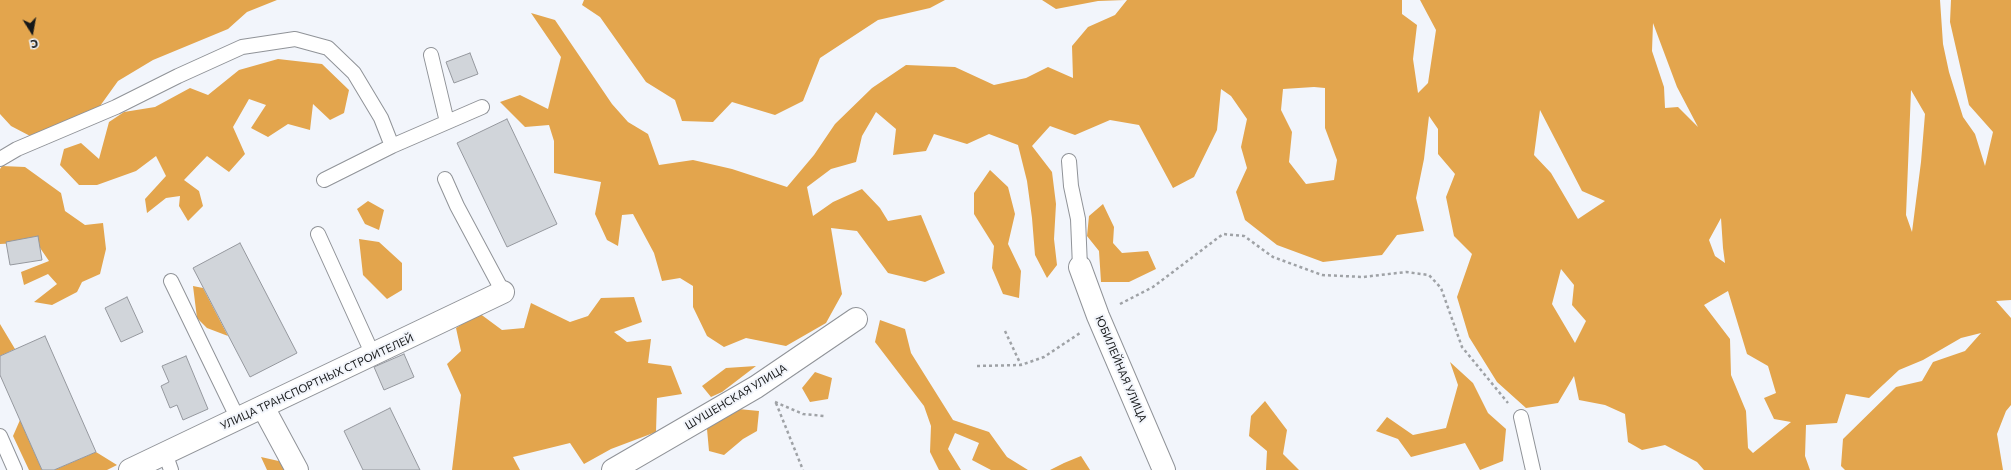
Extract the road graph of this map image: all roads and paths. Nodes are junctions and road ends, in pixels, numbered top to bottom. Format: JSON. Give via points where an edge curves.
{"nodes":[{"id":1,"x":431,"y":55,"type":"dead end"},
{"id":2,"x":482,"y":107,"type":"dead end"},
{"id":3,"x":447,"y":122,"type":"junction"},
{"id":4,"x":392,"y":146,"type":"junction"},
{"id":5,"x":0,"y":159,"type":"edge"},
{"id":6,"x":1069,"y":161,"type":"dead end"},
{"id":7,"x":445,"y":179,"type":"dead end"},
{"id":8,"x":324,"y":180,"type":"dead end"},
{"id":9,"x":318,"y":234,"type":"dead end"},
{"id":10,"x":1080,"y":267,"type":"joint"},
{"id":11,"x":171,"y":281,"type":"dead end"},
{"id":12,"x":503,"y":292,"type":"joint"},
{"id":13,"x":1098,"y":316,"type":"junction"},
{"id":14,"x":856,"y":319,"type":"dead end"},
{"id":15,"x":1005,"y":330,"type":"dead end"},
{"id":16,"x":373,"y":355,"type":"junction"},
{"id":17,"x":1021,"y":364,"type":"junction"},
{"id":18,"x":977,"y":366,"type":"dead end"},
{"id":19,"x":756,"y":387,"type":"junction"},
{"id":20,"x":776,"y":403,"type":"junction"},
{"id":21,"x":263,"y":407,"type":"junction"},
{"id":22,"x":824,"y":416,"type":"dead end"},
{"id":23,"x":1521,"y":417,"type":"joint"},
{"id":24,"x":238,"y":419,"type":"junction"},
{"id":25,"x":0,"y":436,"type":"edge"},
{"id":26,"x":168,"y":462,"type":"edge"},
{"id":27,"x":15,"y":470,"type":"edge"},
{"id":28,"x":130,"y":470,"type":"edge"},
{"id":29,"x":297,"y":470,"type":"edge"},
{"id":30,"x":613,"y":470,"type":"edge"},
{"id":31,"x":803,"y":470,"type":"edge"},
{"id":32,"x":1164,"y":470,"type":"edge"},
{"id":33,"x":1533,"y":470,"type":"edge"}],
"edges":[{"from":1,"to":3,"type":"lane"},
{"from":2,"to":3,"type":"lane"},
{"from":3,"to":4,"type":"lane"},
{"from":4,"to":5,"type":"lane","via":[[381,118],[354,73],[328,48],[295,39],[242,47]]},
{"from":4,"to":8,"type":"lane"},
{"from":6,"to":10,"type":"lane","via":[[1078,218]]},
{"from":7,"to":12,"type":"lane"},
{"from":9,"to":16,"type":"lane"},
{"from":10,"to":13,"type":"street","name":"ЮБИЛЕЙНАЯ УЛИЦА"},
{"from":11,"to":24,"type":"lane"},
{"from":12,"to":16,"type":"street","name":"УЛИЦА ТРАНСПОРТНЫХ СТРОИТЕЛЕЙ"},
{"from":13,"to":17,"type":"path","via":[[1075,338],[1050,353]]},
{"from":13,"to":23,"type":"path","via":[[1153,287],[1224,234],[1244,236],[1273,257],[1322,275],[1363,277],[1406,272],[1429,275],[1441,288],[1462,347]]},
{"from":13,"to":32,"type":"street","name":"ЮБИЛЕЙНАЯ УЛИЦА"},
{"from":14,"to":19,"type":"street","name":"ШУШЕНСКАЯ УЛИЦА"},
{"from":15,"to":17,"type":"path"},
{"from":16,"to":21,"type":"street","name":"УЛИЦА ТРАНСПОРТНЫХ СТРОИТЕЛЕЙ"},
{"from":17,"to":18,"type":"path"},
{"from":19,"to":20,"type":"path"},
{"from":19,"to":30,"type":"street","name":"ШУШЕНСКАЯ УЛИЦА"},
{"from":20,"to":22,"type":"path","via":[[803,414]]},
{"from":20,"to":31,"type":"path"},
{"from":21,"to":24,"type":"street","name":"УЛИЦА ТРАНСПОРТНЫХ СТРОИТЕЛЕЙ"},
{"from":21,"to":29,"type":"street"},
{"from":23,"to":33,"type":"lane"},
{"from":24,"to":26,"type":"street","name":"УЛИЦА ТРАНСПОРТНЫХ СТРОИТЕЛЕЙ"},
{"from":25,"to":27,"type":"lane"},
{"from":26,"to":28,"type":"street","name":"УЛИЦА ТРАНСПОРТНЫХ СТРОИТЕЛЕЙ"}]}
